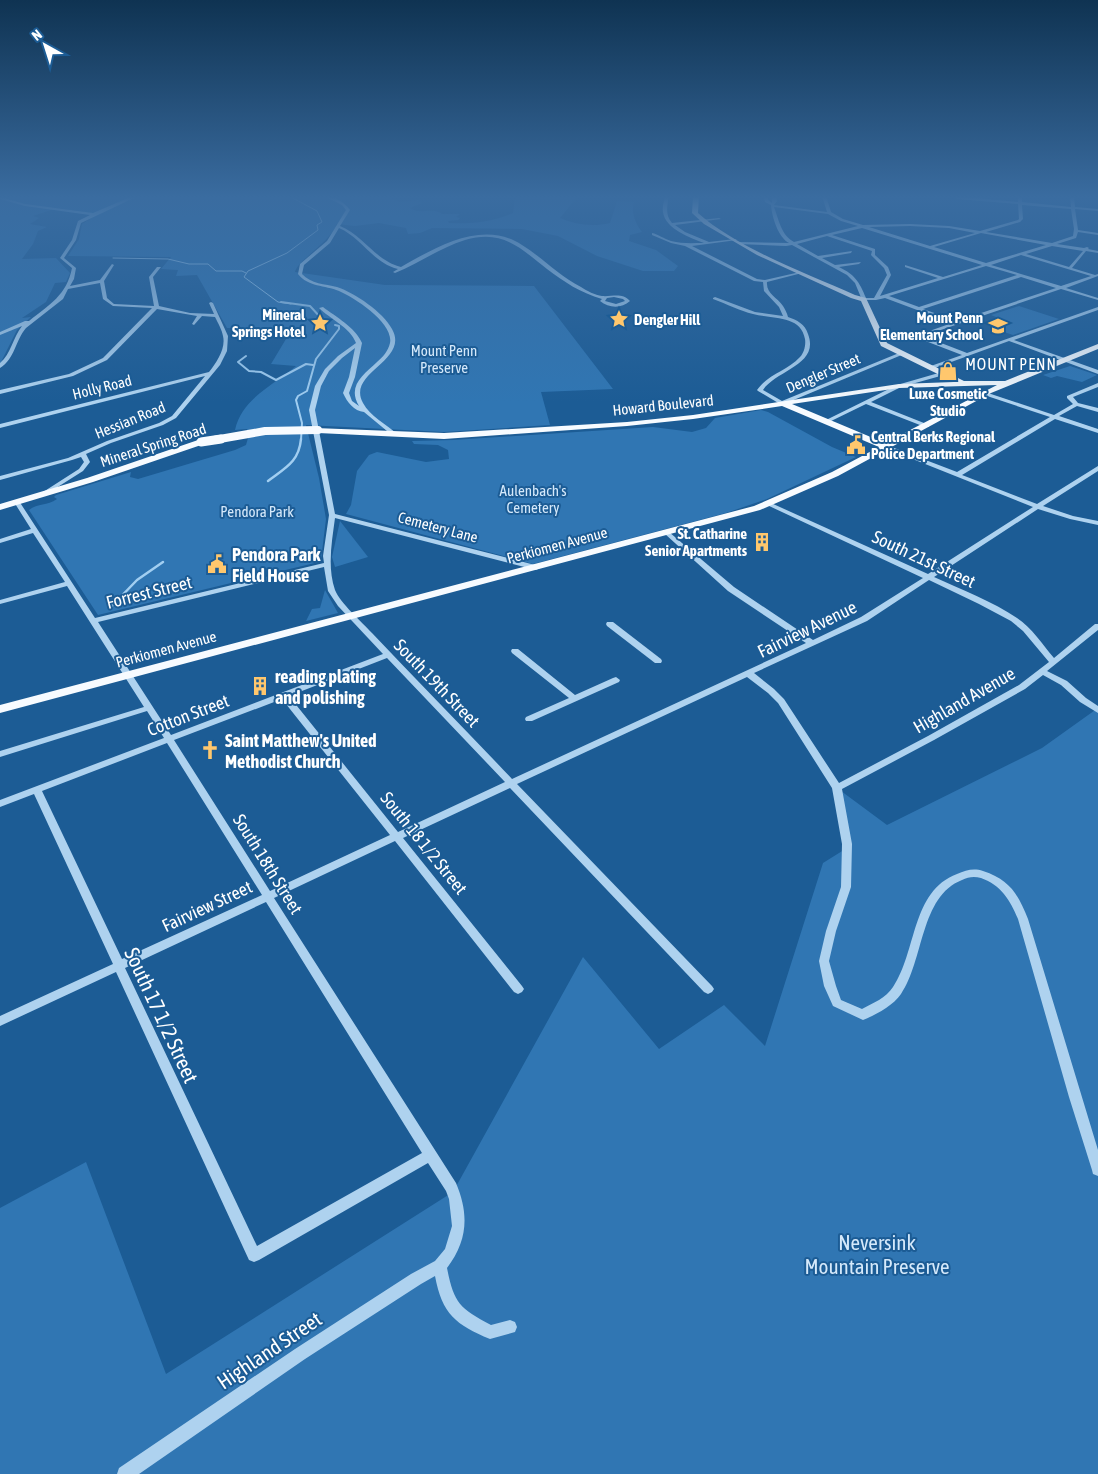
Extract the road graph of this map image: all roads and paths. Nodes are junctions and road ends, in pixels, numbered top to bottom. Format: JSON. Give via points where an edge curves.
{"nodes":[{"id":1,"x":70,"y":265,"type":"edge"},
{"id":2,"x":112,"y":265,"type":"dead end"},
{"id":3,"x":302,"y":265,"type":"edge"},
{"id":4,"x":386,"y":265,"type":"edge"},
{"id":5,"x":409,"y":265,"type":"edge"},
{"id":6,"x":544,"y":265,"type":"edge"},
{"id":7,"x":726,"y":265,"type":"edge"},
{"id":8,"x":783,"y":265,"type":"edge"},
{"id":9,"x":844,"y":265,"type":"edge"},
{"id":10,"x":883,"y":265,"type":"edge"},
{"id":11,"x":984,"y":265,"type":"edge"},
{"id":12,"x":988,"y":265,"type":"edge"},
{"id":13,"x":1059,"y":265,"type":"edge"},
{"id":14,"x":1073,"y":265,"type":"edge"},
{"id":15,"x":834,"y":266,"type":"joint"},
{"id":16,"x":907,"y":266,"type":"dead end"},
{"id":17,"x":159,"y":268,"type":"dead end"},
{"id":18,"x":402,"y":268,"type":"junction"},
{"id":19,"x":1070,"y":268,"type":"junction"},
{"id":20,"x":395,"y":272,"type":"dead end"},
{"id":21,"x":800,"y":273,"type":"junction"},
{"id":22,"x":1022,"y":276,"type":"junction"},
{"id":23,"x":1097,"y":276,"type":"edge"},
{"id":24,"x":942,"y":278,"type":"junction"},
{"id":25,"x":72,"y":280,"type":"junction"},
{"id":26,"x":102,"y":281,"type":"junction"},
{"id":27,"x":765,"y":281,"type":"junction"},
{"id":28,"x":88,"y":282,"type":"junction"},
{"id":29,"x":67,"y":288,"type":"junction"},
{"id":30,"x":1061,"y":288,"type":"junction"},
{"id":31,"x":881,"y":290,"type":"joint"},
{"id":32,"x":884,"y":296,"type":"junction"},
{"id":33,"x":604,"y":298,"type":"dead end"},
{"id":34,"x":715,"y":298,"type":"dead end"},
{"id":35,"x":864,"y":299,"type":"junction"},
{"id":36,"x":876,"y":299,"type":"junction"},
{"id":37,"x":1098,"y":299,"type":"edge"},
{"id":38,"x":211,"y":303,"type":"dead end"},
{"id":39,"x":156,"y":307,"type":"junction"},
{"id":40,"x":321,"y":308,"type":"dead end"},
{"id":41,"x":1098,"y":308,"type":"edge"},
{"id":42,"x":918,"y":309,"type":"junction"},
{"id":43,"x":200,"y":315,"type":"junction"},
{"id":44,"x":217,"y":316,"type":"junction"},
{"id":45,"x":786,"y":317,"type":"junction"},
{"id":46,"x":32,"y":320,"type":"junction"},
{"id":47,"x":957,"y":322,"type":"junction"},
{"id":48,"x":194,"y":324,"type":"dead end"},
{"id":49,"x":7,"y":330,"type":"junction"},
{"id":50,"x":19,"y":333,"type":"junction"},
{"id":51,"x":0,"y":334,"type":"edge"},
{"id":52,"x":879,"y":336,"type":"junction"},
{"id":53,"x":917,"y":336,"type":"junction"},
{"id":54,"x":1010,"y":340,"type":"junction"},
{"id":55,"x":359,"y":343,"type":"junction"},
{"id":56,"x":1098,"y":346,"type":"edge"},
{"id":57,"x":901,"y":354,"type":"junction"},
{"id":58,"x":968,"y":355,"type":"junction"},
{"id":59,"x":1064,"y":360,"type":"junction"},
{"id":60,"x":0,"y":366,"type":"edge"},
{"id":61,"x":930,"y":368,"type":"junction"},
{"id":62,"x":1098,"y":372,"type":"edge"},
{"id":63,"x":210,"y":373,"type":"junction"},
{"id":64,"x":942,"y":374,"type":"junction"},
{"id":65,"x":181,"y":380,"type":"junction"},
{"id":66,"x":1010,"y":381,"type":"junction"},
{"id":67,"x":963,"y":384,"type":"junction"},
{"id":68,"x":201,"y":385,"type":"junction"},
{"id":69,"x":1098,"y":385,"type":"edge"},
{"id":70,"x":899,"y":386,"type":"junction"},
{"id":71,"x":0,"y":392,"type":"edge"},
{"id":72,"x":983,"y":393,"type":"junction"},
{"id":73,"x":866,"y":402,"type":"junction"},
{"id":74,"x":782,"y":403,"type":"junction"},
{"id":75,"x":1076,"y":404,"type":"junction"},
{"id":76,"x":1098,"y":410,"type":"edge"},
{"id":77,"x":370,"y":414,"type":"junction"},
{"id":78,"x":1054,"y":417,"type":"junction"},
{"id":79,"x":825,"y":422,"type":"junction"},
{"id":80,"x":0,"y":426,"type":"edge"},
{"id":81,"x":927,"y":426,"type":"junction"},
{"id":82,"x":318,"y":430,"type":"joint"},
{"id":83,"x":1098,"y":431,"type":"edge"},
{"id":84,"x":395,"y":434,"type":"junction"},
{"id":85,"x":888,"y":447,"type":"junction"},
{"id":86,"x":83,"y":455,"type":"junction"},
{"id":87,"x":1098,"y":468,"type":"edge"},
{"id":88,"x":957,"y":474,"type":"junction"},
{"id":89,"x":0,"y":478,"type":"edge"},
{"id":90,"x":43,"y":494,"type":"junction"},
{"id":91,"x":17,"y":502,"type":"junction"},
{"id":92,"x":769,"y":504,"type":"junction"},
{"id":93,"x":0,"y":507,"type":"edge"},
{"id":94,"x":1038,"y":507,"type":"junction"},
{"id":95,"x":332,"y":515,"type":"junction"},
{"id":96,"x":1098,"y":523,"type":"edge"},
{"id":97,"x":35,"y":530,"type":"junction"},
{"id":98,"x":667,"y":533,"type":"junction"},
{"id":99,"x":0,"y":541,"type":"edge"},
{"id":100,"x":327,"y":564,"type":"junction"},
{"id":101,"x":536,"y":568,"type":"junction"},
{"id":102,"x":928,"y":578,"type":"junction"},
{"id":103,"x":69,"y":583,"type":"junction"},
{"id":104,"x":0,"y":602,"type":"edge"},
{"id":105,"x":352,"y":616,"type":"junction"},
{"id":106,"x":94,"y":621,"type":"junction"},
{"id":107,"x":610,"y":624,"type":"dead end"},
{"id":108,"x":1098,"y":626,"type":"edge"},
{"id":109,"x":812,"y":643,"type":"junction"},
{"id":110,"x":515,"y":651,"type":"dead end"},
{"id":111,"x":388,"y":655,"type":"junction"},
{"id":112,"x":658,"y":661,"type":"dead end"},
{"id":113,"x":1053,"y":662,"type":"junction"},
{"id":114,"x":1042,"y":671,"type":"junction"},
{"id":115,"x":748,"y":673,"type":"junction"},
{"id":116,"x":128,"y":675,"type":"junction"},
{"id":117,"x":616,"y":680,"type":"dead end"},
{"id":118,"x":284,"y":695,"type":"junction"},
{"id":119,"x":574,"y":698,"type":"junction"},
{"id":120,"x":149,"y":708,"type":"junction"},
{"id":121,"x":0,"y":709,"type":"edge"},
{"id":122,"x":1098,"y":710,"type":"edge"},
{"id":123,"x":529,"y":719,"type":"dead end"},
{"id":124,"x":169,"y":739,"type":"junction"},
{"id":125,"x":0,"y":754,"type":"edge"},
{"id":126,"x":511,"y":784,"type":"junction"},
{"id":127,"x":837,"y":788,"type":"junction"},
{"id":128,"x":37,"y":790,"type":"junction"},
{"id":129,"x":0,"y":804,"type":"edge"},
{"id":130,"x":397,"y":837,"type":"junction"},
{"id":131,"x":268,"y":897,"type":"junction"},
{"id":132,"x":118,"y":966,"type":"junction"},
{"id":133,"x":518,"y":989,"type":"dead end"},
{"id":134,"x":708,"y":989,"type":"dead end"},
{"id":135,"x":0,"y":1021,"type":"edge"},
{"id":136,"x":430,"y":1156,"type":"junction"},
{"id":137,"x":1098,"y":1170,"type":"edge"},
{"id":138,"x":450,"y":1253,"type":"joint"},
{"id":139,"x":440,"y":1266,"type":"junction"},
{"id":140,"x":510,"y":1327,"type":"dead end"},
{"id":141,"x":125,"y":1474,"type":"edge"}],
"edges":[{"from":1,"to":25,"type":"street","via":[[74,268]]},
{"from":2,"to":26,"type":"street"},
{"from":3,"to":77,"type":"street","via":[[300,274],[311,282],[342,291],[378,315],[391,331],[391,349],[358,385],[356,392]]},
{"from":4,"to":18,"type":"street"},
{"from":5,"to":18,"type":"street"},
{"from":6,"to":33,"type":"street","via":[[592,295]]},
{"from":7,"to":27,"type":"street","via":[[756,280]]},
{"from":8,"to":21,"type":"main road"},
{"from":9,"to":15,"type":"street"},
{"from":10,"to":31,"type":"street","via":[[890,275]]},
{"from":11,"to":24,"type":"street"},
{"from":12,"to":22,"type":"street"},
{"from":13,"to":19,"type":"street"},
{"from":14,"to":19,"type":"street"},
{"from":15,"to":35,"type":"street","via":[[855,280]]},
{"from":16,"to":24,"type":"street"},
{"from":17,"to":39,"type":"street","via":[[151,277]]},
{"from":18,"to":20,"type":"street"},
{"from":19,"to":23,"type":"street"},
{"from":21,"to":27,"type":"street"},
{"from":21,"to":35,"type":"main road"},
{"from":22,"to":30,"type":"street"},
{"from":22,"to":42,"type":"street"},
{"from":23,"to":30,"type":"street"},
{"from":24,"to":32,"type":"street"},
{"from":25,"to":28,"type":"street"},
{"from":25,"to":29,"type":"street"},
{"from":26,"to":28,"type":"street"},
{"from":26,"to":39,"type":"street","via":[[105,299],[111,304]]},
{"from":27,"to":45,"type":"street","via":[[766,292]]},
{"from":28,"to":29,"type":"street"},
{"from":29,"to":46,"type":"street","via":[[55,304]]},
{"from":30,"to":37,"type":"street"},
{"from":30,"to":47,"type":"street"},
{"from":31,"to":36,"type":"street"},
{"from":32,"to":36,"type":"street"},
{"from":32,"to":42,"type":"street"},
{"from":34,"to":45,"type":"street","via":[[756,314]]},
{"from":35,"to":36,"type":"street"},
{"from":35,"to":52,"type":"main road"},
{"from":38,"to":44,"type":"street","name":"Hessian Road"},
{"from":39,"to":43,"type":"street"},
{"from":39,"to":71,"type":"street","via":[[105,359],[60,378]]},
{"from":40,"to":55,"type":"street","via":[[345,326]]},
{"from":41,"to":54,"type":"street"},
{"from":42,"to":47,"type":"street"},
{"from":43,"to":44,"type":"street"},
{"from":43,"to":48,"type":"street"},
{"from":44,"to":63,"type":"street","name":"Hessian Road","via":[[226,342],[222,356]]},
{"from":45,"to":74,"type":"street","via":[[800,324],[808,342],[802,358],[764,383],[760,390]]},
{"from":46,"to":49,"type":"street"},
{"from":46,"to":50,"type":"street"},
{"from":47,"to":53,"type":"street"},
{"from":49,"to":50,"type":"street"},
{"from":49,"to":51,"type":"street"},
{"from":50,"to":60,"type":"street","via":[[8,360]]},
{"from":52,"to":53,"type":"street"},
{"from":52,"to":57,"type":"main road","via":[[884,344]]},
{"from":53,"to":58,"type":"street"},
{"from":54,"to":58,"type":"street"},
{"from":54,"to":59,"type":"street"},
{"from":55,"to":77,"type":"street","via":[[346,393],[350,402]]},
{"from":55,"to":95,"type":"street","name":"South 19th Street","via":[[328,366],[312,410]]},
{"from":56,"to":59,"type":"main road","name":"Perkiomen Avenue"},
{"from":57,"to":61,"type":"main road"},
{"from":57,"to":74,"type":"street","name":"Dengler Street"},
{"from":58,"to":61,"type":"street"},
{"from":59,"to":62,"type":"street"},
{"from":59,"to":66,"type":"main road","name":"Perkiomen Avenue"},
{"from":61,"to":64,"type":"main road"},
{"from":63,"to":65,"type":"street","name":"Holly Road"},
{"from":63,"to":68,"type":"street","name":"Hessian Road"},
{"from":64,"to":67,"type":"main road"},
{"from":64,"to":70,"type":"street"},
{"from":65,"to":68,"type":"street"},
{"from":65,"to":80,"type":"street","name":"Holly Road"},
{"from":66,"to":67,"type":"main road","name":"Howard Boulevard"},
{"from":66,"to":72,"type":"main road","name":"Perkiomen Avenue"},
{"from":67,"to":70,"type":"main road","name":"Howard Boulevard"},
{"from":67,"to":72,"type":"main road"},
{"from":68,"to":86,"type":"street","name":"Hessian Road","via":[[174,417]]},
{"from":69,"to":75,"type":"street","via":[[1068,397]]},
{"from":70,"to":73,"type":"street"},
{"from":70,"to":74,"type":"main road","name":"Howard Boulevard"},
{"from":72,"to":78,"type":"street"},
{"from":72,"to":81,"type":"main road","name":"Perkiomen Avenue"},
{"from":73,"to":79,"type":"street"},
{"from":73,"to":81,"type":"street"},
{"from":74,"to":79,"type":"main road"},
{"from":74,"to":84,"type":"main road","name":"Howard Boulevard","via":[[648,422],[453,435]]},
{"from":75,"to":76,"type":"street"},
{"from":75,"to":78,"type":"street"},
{"from":77,"to":84,"type":"street"},
{"from":78,"to":83,"type":"street"},
{"from":78,"to":88,"type":"street"},
{"from":79,"to":85,"type":"main road"},
{"from":81,"to":85,"type":"main road","name":"Perkiomen Avenue"},
{"from":82,"to":84,"type":"main road","name":"Howard Boulevard"},
{"from":82,"to":90,"type":"main road","name":"Mineral Spring Road","bridge":true,"via":[[265,431],[201,442]]},
{"from":85,"to":88,"type":"street"},
{"from":85,"to":92,"type":"main road","name":"Perkiomen Avenue"},
{"from":86,"to":89,"type":"street","name":"Hessian Road"},
{"from":86,"to":90,"type":"street","name":"Hessian Road","via":[[88,462],[81,470]]},
{"from":87,"to":94,"type":"street","name":"Fairview Avenue"},
{"from":88,"to":94,"type":"street"},
{"from":90,"to":91,"type":"main road","name":"Mineral Spring Road"},
{"from":91,"to":93,"type":"main road","name":"Mineral Spring Road"},
{"from":91,"to":97,"type":"street","name":"South 18th Street"},
{"from":92,"to":98,"type":"main road","name":"Perkiomen Avenue"},
{"from":92,"to":102,"type":"street","name":"South 21st Street"},
{"from":94,"to":96,"type":"street"},
{"from":94,"to":102,"type":"street","name":"Fairview Avenue"},
{"from":95,"to":100,"type":"street","name":"South 19th Street"},
{"from":95,"to":101,"type":"street","name":"Cemetery Lane"},
{"from":97,"to":99,"type":"street"},
{"from":97,"to":103,"type":"street","name":"South 18th Street"},
{"from":98,"to":101,"type":"main road","name":"Perkiomen Avenue"},
{"from":98,"to":109,"type":"street","via":[[731,589]]},
{"from":100,"to":105,"type":"street","name":"South 19th Street","via":[[332,590]]},
{"from":100,"to":106,"type":"street","name":"Forrest Street"},
{"from":101,"to":105,"type":"main road","name":"Perkiomen Avenue"},
{"from":102,"to":109,"type":"street","name":"Fairview Avenue","via":[[864,619]]},
{"from":102,"to":113,"type":"street","name":"South 21st Street","via":[[1014,620],[1033,636]]},
{"from":103,"to":104,"type":"street"},
{"from":103,"to":106,"type":"street","name":"South 18th Street"},
{"from":105,"to":111,"type":"street","name":"South 19th Street"},
{"from":105,"to":116,"type":"main road","name":"Perkiomen Avenue"},
{"from":106,"to":116,"type":"street","name":"South 18th Street"},
{"from":107,"to":112,"type":"street"},
{"from":108,"to":113,"type":"street","name":"Highland Avenue"},
{"from":109,"to":115,"type":"street","name":"Fairview Avenue"},
{"from":110,"to":119,"type":"street"},
{"from":111,"to":118,"type":"street","name":"Cotton Street"},
{"from":111,"to":126,"type":"street","name":"South 19th Street"},
{"from":113,"to":114,"type":"street","name":"Highland Avenue"},
{"from":114,"to":122,"type":"street","via":[[1064,683]]},
{"from":114,"to":127,"type":"street","name":"Highland Avenue","via":[[1022,687]]},
{"from":115,"to":126,"type":"street","name":"Fairview Avenue"},
{"from":115,"to":127,"type":"street","via":[[781,701]]},
{"from":116,"to":120,"type":"street","name":"South 18th Street"},
{"from":116,"to":121,"type":"main road","name":"Perkiomen Avenue"},
{"from":117,"to":119,"type":"street"},
{"from":118,"to":124,"type":"street","name":"Cotton Street"},
{"from":118,"to":130,"type":"street","name":"South 18 1/2 Street"},
{"from":119,"to":123,"type":"street"},
{"from":120,"to":124,"type":"street","name":"South 18th Street"},
{"from":120,"to":125,"type":"street"},
{"from":124,"to":128,"type":"street","name":"Cotton Street"},
{"from":124,"to":131,"type":"street","name":"South 18th Street"},
{"from":126,"to":130,"type":"street","name":"Fairview Street"},
{"from":126,"to":134,"type":"street","name":"South 19th Street"},
{"from":127,"to":137,"type":"street","via":[[847,844],[846,879],[824,961],[838,1003],[863,1015],[891,998],[903,981],[938,890],[958,876],[977,872],[994,878],[1006,886],[1023,919]]},
{"from":128,"to":129,"type":"street","name":"Cotton Street"},
{"from":128,"to":132,"type":"street","name":"South 17 1/2 Street"},
{"from":130,"to":131,"type":"street","name":"Fairview Street"},
{"from":130,"to":133,"type":"street","name":"South 18 1/2 Street"},
{"from":131,"to":132,"type":"street","name":"Fairview Street"},
{"from":131,"to":136,"type":"street","name":"South 18th Street"},
{"from":132,"to":135,"type":"street","name":"Fairview Street"},
{"from":132,"to":136,"type":"street","name":"South 17 1/2 Street","via":[[254,1255]]},
{"from":136,"to":138,"type":"street","name":"South 18th Street","via":[[456,1199],[459,1226]]},
{"from":138,"to":139,"type":"street","name":"Highland Street"},
{"from":139,"to":140,"type":"street","via":[[446,1297],[464,1319],[490,1332]]},
{"from":139,"to":141,"type":"street","name":"Highland Street","via":[[300,1354]]}]}
